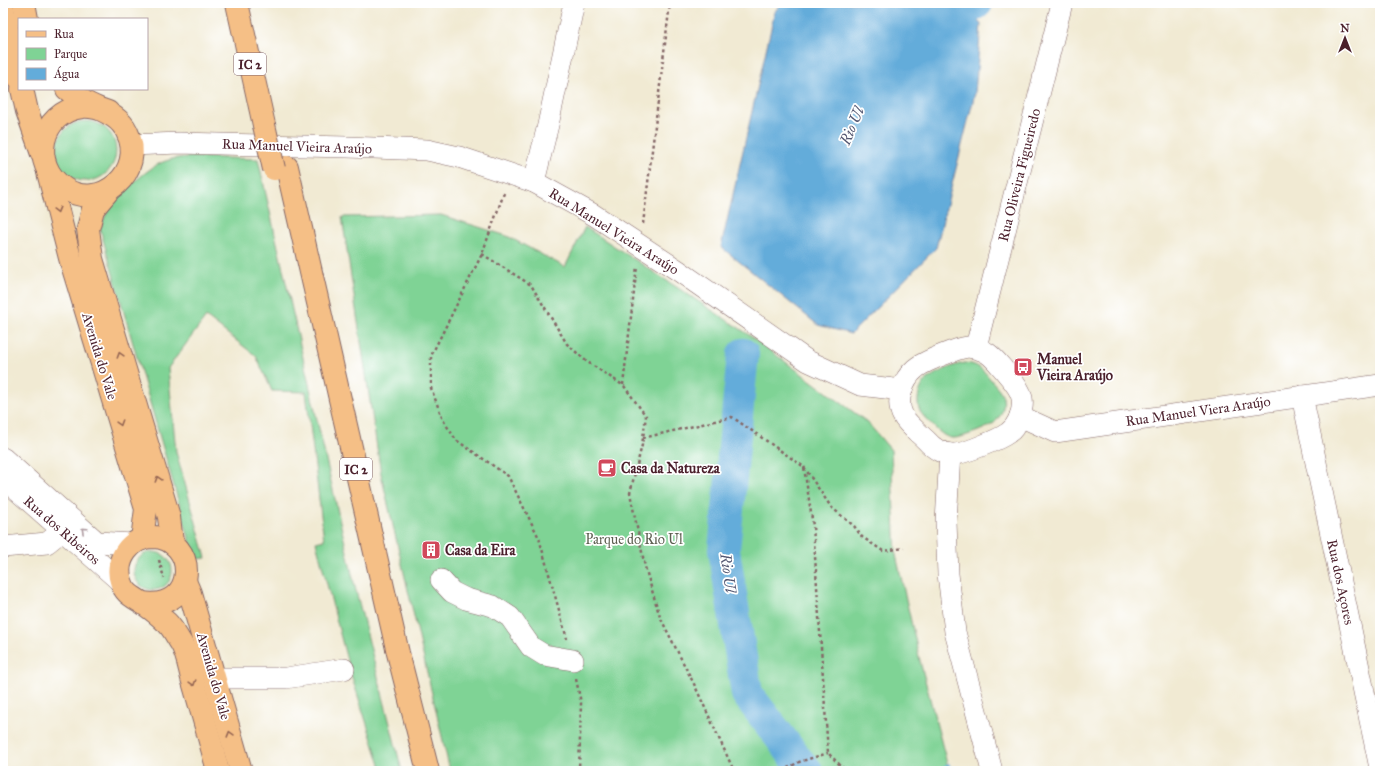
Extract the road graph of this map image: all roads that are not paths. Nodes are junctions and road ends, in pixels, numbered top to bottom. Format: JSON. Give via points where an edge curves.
{"nodes":[{"id":1,"x":24,"y":3,"type":"edge"},
{"id":2,"x":237,"y":3,"type":"edge"},
{"id":3,"x":251,"y":3,"type":"edge"},
{"id":4,"x":574,"y":3,"type":"edge"},
{"id":5,"x":1062,"y":3,"type":"edge"},
{"id":6,"x":3,"y":9,"type":"edge"},
{"id":7,"x":27,"y":18,"type":"edge"},
{"id":8,"x":18,"y":74,"type":"edge"},
{"id":9,"x":22,"y":90,"type":"edge"},
{"id":10,"x":68,"y":90,"type":"edge"},
{"id":11,"x":108,"y":112,"type":"junction"},
{"id":12,"x":271,"y":125,"type":"junction"},
{"id":13,"x":132,"y":146,"type":"junction"},
{"id":14,"x":45,"y":164,"type":"junction"},
{"id":15,"x":280,"y":168,"type":"junction"},
{"id":16,"x":534,"y":182,"type":"junction"},
{"id":17,"x":109,"y":190,"type":"junction"},
{"id":18,"x":976,"y":347,"type":"junction"},
{"id":19,"x":1380,"y":385,"type":"edge"},
{"id":20,"x":902,"y":390,"type":"junction"},
{"id":21,"x":1302,"y":396,"type":"junction"},
{"id":22,"x":1020,"y":416,"type":"junction"},
{"id":23,"x":950,"y":454,"type":"junction"},
{"id":24,"x":3,"y":458,"type":"edge"},
{"id":25,"x":3,"y":478,"type":"edge"},
{"id":26,"x":62,"y":531,"type":"junction"},
{"id":27,"x":137,"y":542,"type":"junction"},
{"id":28,"x":172,"y":543,"type":"junction"},
{"id":29,"x":3,"y":547,"type":"edge"},
{"id":30,"x":442,"y":580,"type":"dead end"},
{"id":31,"x":185,"y":581,"type":"junction"},
{"id":32,"x":121,"y":582,"type":"junction"},
{"id":33,"x":143,"y":603,"type":"junction"},
{"id":34,"x":572,"y":660,"type":"road end"},
{"id":35,"x":344,"y":669,"type":"dead end"},
{"id":36,"x":215,"y":680,"type":"junction"},
{"id":37,"x":1380,"y":768,"type":"edge"},
{"id":38,"x":218,"y":771,"type":"edge"},
{"id":39,"x":241,"y":771,"type":"edge"},
{"id":40,"x":414,"y":771,"type":"edge"},
{"id":41,"x":428,"y":771,"type":"edge"},
{"id":42,"x":992,"y":771,"type":"edge"}],
"edges":[{"from":1,"to":7,"type":"main road"},
{"from":2,"to":12,"type":"main road","number":"IC 2"},
{"from":3,"to":12,"type":"main road","number":"IC 2"},
{"from":4,"to":16,"type":"street"},
{"from":5,"to":18,"type":"street","name":"Rua Oliveira Figueiredo"},
{"from":6,"to":8,"type":"main road"},
{"from":9,"to":14,"type":"main road","name":"Avenida do Vale"},
{"from":10,"to":11,"type":"main road"},
{"from":11,"to":13,"type":"main road","via":[[120,120],[128,132]]},
{"from":11,"to":14,"type":"main road","via":[[82,107],[57,118],[48,129],[43,142]]},
{"from":12,"to":15,"type":"main road","number":"IC 2","bridge":true},
{"from":13,"to":16,"type":"street","name":"Rua Manuel Vieira Araújo","via":[[179,143],[427,150],[459,156]]},
{"from":13,"to":17,"type":"main road","via":[[127,171],[120,182]]},
{"from":14,"to":17,"type":"main road","via":[[56,183],[68,192],[96,195]]},
{"from":14,"to":27,"type":"main road","name":"Avenida do Vale","one_way":true,"via":[[70,258],[146,509]]},
{"from":15,"to":40,"type":"main road","number":"IC 2","via":[[383,648]]},
{"from":15,"to":41,"type":"main road","number":"IC 2"},
{"from":16,"to":20,"type":"street","name":"Rua Manuel Vieira Araújo","via":[[594,215],[808,361],[860,385]]},
{"from":28,"to":17,"type":"main road","name":"Avenida do Vale","one_way":true,"via":[[169,517],[92,259],[88,229],[93,209]]},
{"from":18,"to":20,"type":"street","via":[[960,348],[916,368]]},
{"from":18,"to":22,"type":"street","via":[[992,355],[1020,390]]},
{"from":19,"to":21,"type":"street","name":"Rua Manuel Viera Araújo"},
{"from":20,"to":23,"type":"street","via":[[900,399],[904,416],[932,446],[940,452]]},
{"from":21,"to":22,"type":"street","name":"Rua Manuel Viera Araújo","via":[[1055,432]]},
{"from":21,"to":37,"type":"street","name":"Rua dos Açores"},
{"from":22,"to":23,"type":"street","via":[[1008,434],[969,451]]},
{"from":23,"to":42,"type":"street","via":[[946,522],[948,574],[955,632]]},
{"from":27,"to":24,"type":"street","name":"Rua dos Ribeiros","one_way":true,"via":[[97,542]]},
{"from":25,"to":26,"type":"street","name":"Rua dos Ribeiros"},
{"from":26,"to":29,"type":"street","via":[[47,543]]},
{"from":26,"to":32,"type":"street","name":"Rua dos Ribeiros"},
{"from":27,"to":28,"type":"main road","via":[[153,537]]},
{"from":27,"to":32,"type":"main road","name":"Avenida do Vale","via":[[125,552],[121,561]]},
{"from":28,"to":31,"type":"main road","name":"Avenida do Vale","via":[[185,560]]},
{"from":30,"to":34,"type":"street","via":[[452,592],[466,599],[493,606],[510,617],[531,646],[544,655]]},
{"from":31,"to":33,"type":"main road","via":[[181,590],[170,600],[164,603]]},
{"from":31,"to":36,"type":"main road","name":"Avenida do Vale"},
{"from":32,"to":33,"type":"main road","name":"Avenida do Vale","via":[[133,598]]},
{"from":33,"to":38,"type":"main road","name":"Avenida do Vale","one_way":true,"via":[[166,621],[182,646]]},
{"from":35,"to":36,"type":"street","via":[[286,678]]},
{"from":39,"to":36,"type":"main road","name":"Avenida do Vale","one_way":true}]}
